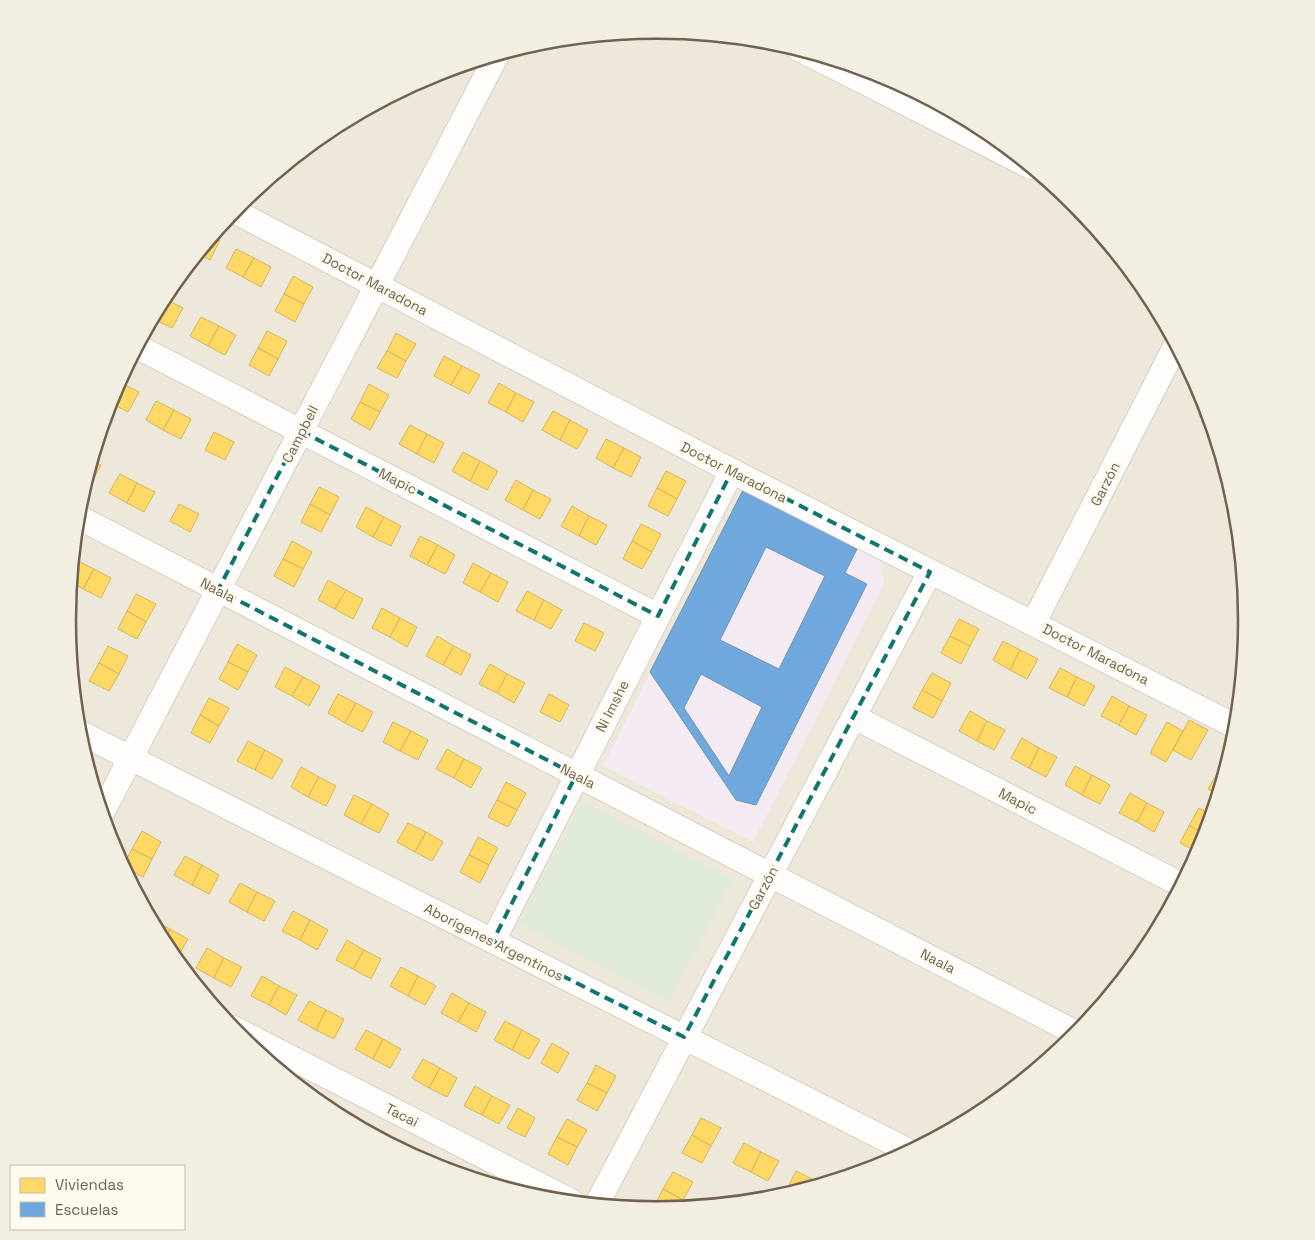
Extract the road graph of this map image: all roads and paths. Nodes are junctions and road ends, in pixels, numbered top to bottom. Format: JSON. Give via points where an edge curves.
{"nodes":[{"id":1,"x":493,"y":63,"type":"edge"},
{"id":2,"x":847,"y":71,"type":"edge"},
{"id":3,"x":951,"y":119,"type":"edge"},
{"id":4,"x":241,"y":215,"type":"edge"},
{"id":5,"x":375,"y":284,"type":"junction"},
{"id":6,"x":143,"y":350,"type":"edge"},
{"id":7,"x":1173,"y":351,"type":"edge"},
{"id":8,"x":302,"y":431,"type":"junction"},
{"id":9,"x":732,"y":471,"type":"junction"},
{"id":10,"x":85,"y":521,"type":"edge"},
{"id":11,"x":930,"y":572,"type":"junction"},
{"id":12,"x":218,"y":590,"type":"junction"},
{"id":13,"x":658,"y":616,"type":"junction"},
{"id":14,"x":1034,"y":622,"type":"junction"},
{"id":15,"x":854,"y":717,"type":"junction"},
{"id":16,"x":1230,"y":723,"type":"edge"},
{"id":17,"x":88,"y":737,"type":"edge"},
{"id":18,"x":131,"y":758,"type":"junction"},
{"id":19,"x":576,"y":775,"type":"junction"},
{"id":20,"x":106,"y":805,"type":"edge"},
{"id":21,"x":770,"y":875,"type":"junction"},
{"id":22,"x":1176,"y":882,"type":"edge"},
{"id":23,"x":492,"y":941,"type":"junction"},
{"id":24,"x":1070,"y":1030,"type":"edge"},
{"id":25,"x":684,"y":1038,"type":"junction"},
{"id":26,"x":255,"y":1039,"type":"edge"},
{"id":27,"x":901,"y":1147,"type":"edge"},
{"id":28,"x":549,"y":1191,"type":"edge"},
{"id":29,"x":600,"y":1198,"type":"edge"}],
"edges":[{"from":1,"to":5,"type":"street","name":"Campbell"},
{"from":2,"to":3,"type":"street"},
{"from":4,"to":5,"type":"street","name":"Doctor Maradona"},
{"from":5,"to":8,"type":"street","name":"Campbell"},
{"from":5,"to":9,"type":"street","name":"Doctor Maradona"},
{"from":6,"to":8,"type":"street","name":"Mapic"},
{"from":7,"to":14,"type":"street","name":"Garzón"},
{"from":8,"to":12,"type":"street","name":"Campbell"},
{"from":8,"to":13,"type":"street","name":"Mapic"},
{"from":9,"to":11,"type":"street","name":"Doctor Maradona"},
{"from":9,"to":13,"type":"street","name":"Ni Imshe"},
{"from":10,"to":12,"type":"street","name":"Naala"},
{"from":11,"to":14,"type":"street","name":"Doctor Maradona"},
{"from":11,"to":15,"type":"street","name":"Garzón"},
{"from":12,"to":18,"type":"street","name":"Campbell"},
{"from":12,"to":19,"type":"street","name":"Naala"},
{"from":13,"to":19,"type":"street","name":"Ni Imshe"},
{"from":14,"to":16,"type":"street","name":"Doctor Maradona"},
{"from":15,"to":21,"type":"street","name":"Garzón"},
{"from":15,"to":22,"type":"street","name":"Mapic"},
{"from":17,"to":18,"type":"street","name":"Aborígenes Argentinos"},
{"from":18,"to":20,"type":"street","name":"Campbell"},
{"from":18,"to":23,"type":"street","name":"Aborígenes Argentinos"},
{"from":19,"to":21,"type":"street","name":"Naala"},
{"from":19,"to":23,"type":"street","name":"Ni Imshe"},
{"from":21,"to":24,"type":"street","name":"Naala"},
{"from":21,"to":25,"type":"street","name":"Garzón"},
{"from":23,"to":25,"type":"street","name":"Aborígenes Argentinos"},
{"from":25,"to":27,"type":"street","name":"Aborígenes Argentinos"},
{"from":25,"to":29,"type":"street","name":"Garzón"},
{"from":26,"to":28,"type":"street","name":"Tacai"}]}
